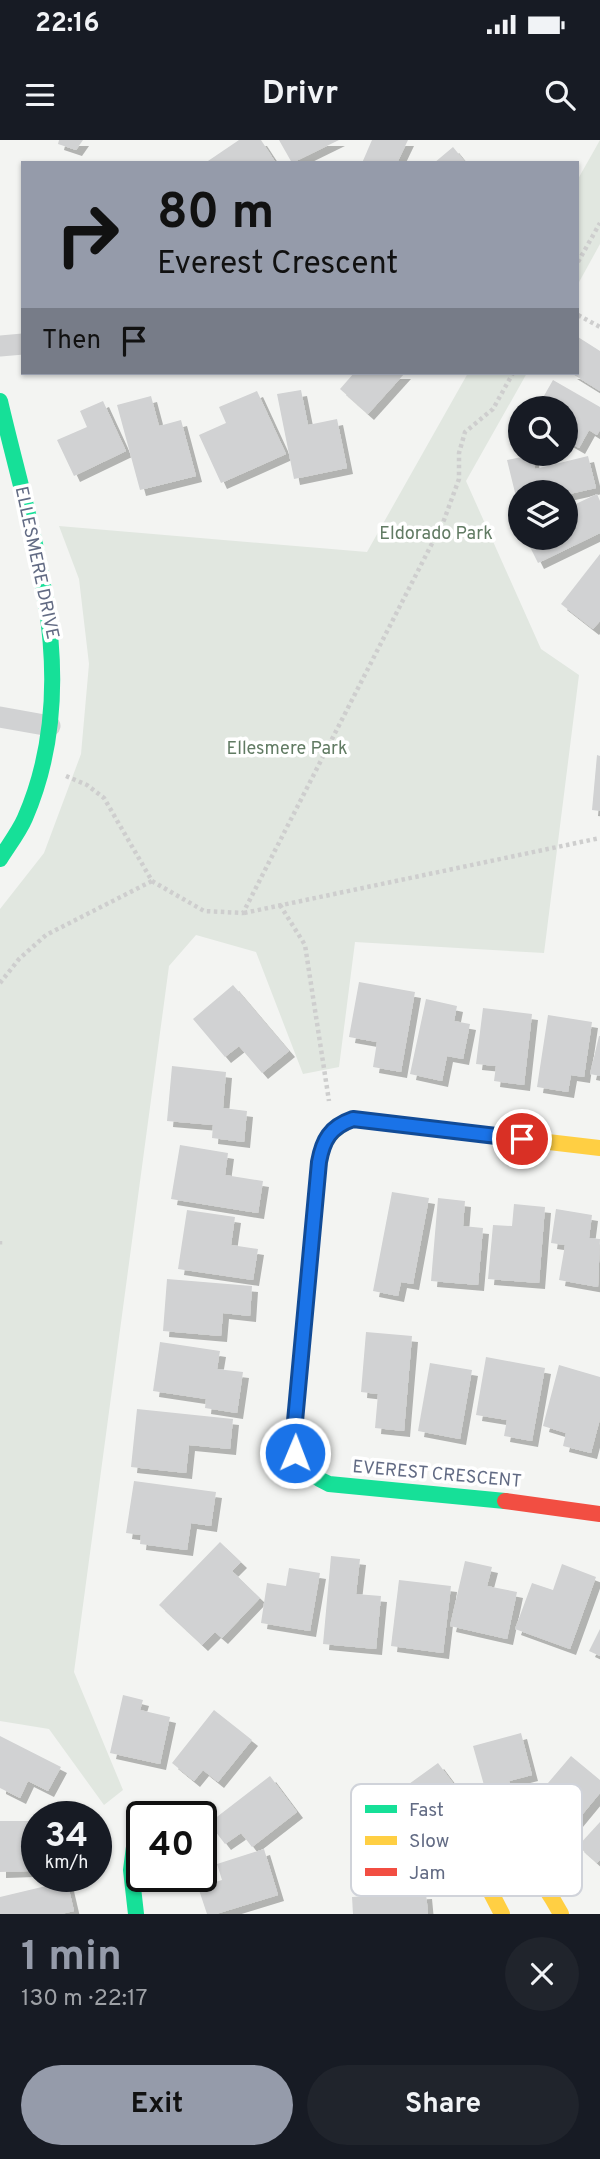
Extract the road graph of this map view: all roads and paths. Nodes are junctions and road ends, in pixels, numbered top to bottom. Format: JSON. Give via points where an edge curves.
{"nodes":[{"id":1,"x":600,"y":223,"type":"edge"},
{"id":2,"x":579,"y":260,"type":"edge"},
{"id":3,"x":579,"y":315,"type":"edge"},
{"id":4,"x":600,"y":327,"type":"edge"},
{"id":5,"x":21,"y":344,"type":"edge"},
{"id":6,"x":0,"y":346,"type":"edge"},
{"id":7,"x":512,"y":375,"type":"edge"},
{"id":8,"x":0,"y":401,"type":"edge"},
{"id":9,"x":0,"y":717,"type":"edge"},
{"id":10,"x":50,"y":726,"type":"junction"},
{"id":11,"x":59,"y":774,"type":"dead end"},
{"id":12,"x":600,"y":838,"type":"edge"},
{"id":13,"x":0,"y":859,"type":"edge"},
{"id":14,"x":152,"y":881,"type":"junction"},
{"id":15,"x":279,"y":905,"type":"junction"},
{"id":16,"x":243,"y":913,"type":"junction"},
{"id":17,"x":0,"y":983,"type":"edge"},
{"id":18,"x":334,"y":1129,"type":"junction"},
{"id":19,"x":600,"y":1147,"type":"edge"},
{"id":20,"x":600,"y":1514,"type":"edge"},
{"id":21,"x":134,"y":1892,"type":"edge"},
{"id":22,"x":493,"y":1896,"type":"edge"},
{"id":23,"x":550,"y":1896,"type":"edge"},
{"id":24,"x":136,"y":1914,"type":"edge"},
{"id":25,"x":502,"y":1914,"type":"edge"},
{"id":26,"x":561,"y":1914,"type":"edge"}],
"edges":[{"from":1,"to":2,"type":"path"},
{"from":3,"to":4,"type":"path"},
{"from":5,"to":6,"type":"street"},
{"from":7,"to":16,"type":"path","via":[[492,409],[465,432],[460,479],[444,520]]},
{"from":8,"to":10,"type":"street","name":"ELLESMERE DRIVE","via":[[49,611],[54,671]]},
{"from":9,"to":10,"type":"street"},
{"from":10,"to":13,"type":"street","name":"ELLESMERE DRIVE","via":[[33,799]]},
{"from":11,"to":14,"type":"path","via":[[104,798]]},
{"from":12,"to":15,"type":"path"},
{"from":14,"to":16,"type":"path","via":[[204,911]]},
{"from":14,"to":17,"type":"path","via":[[46,935]]},
{"from":15,"to":16,"type":"path"},
{"from":15,"to":18,"type":"path","via":[[304,944]]},
{"from":18,"to":19,"type":"street","via":[[353,1119]]},
{"from":18,"to":20,"type":"street","name":"EVEREST CRESCENT","via":[[324,1139],[319,1162],[294,1432],[299,1461],[307,1472],[329,1484]]},
{"from":21,"to":24,"type":"street"},
{"from":22,"to":25,"type":"street"},
{"from":23,"to":26,"type":"street"}]}
